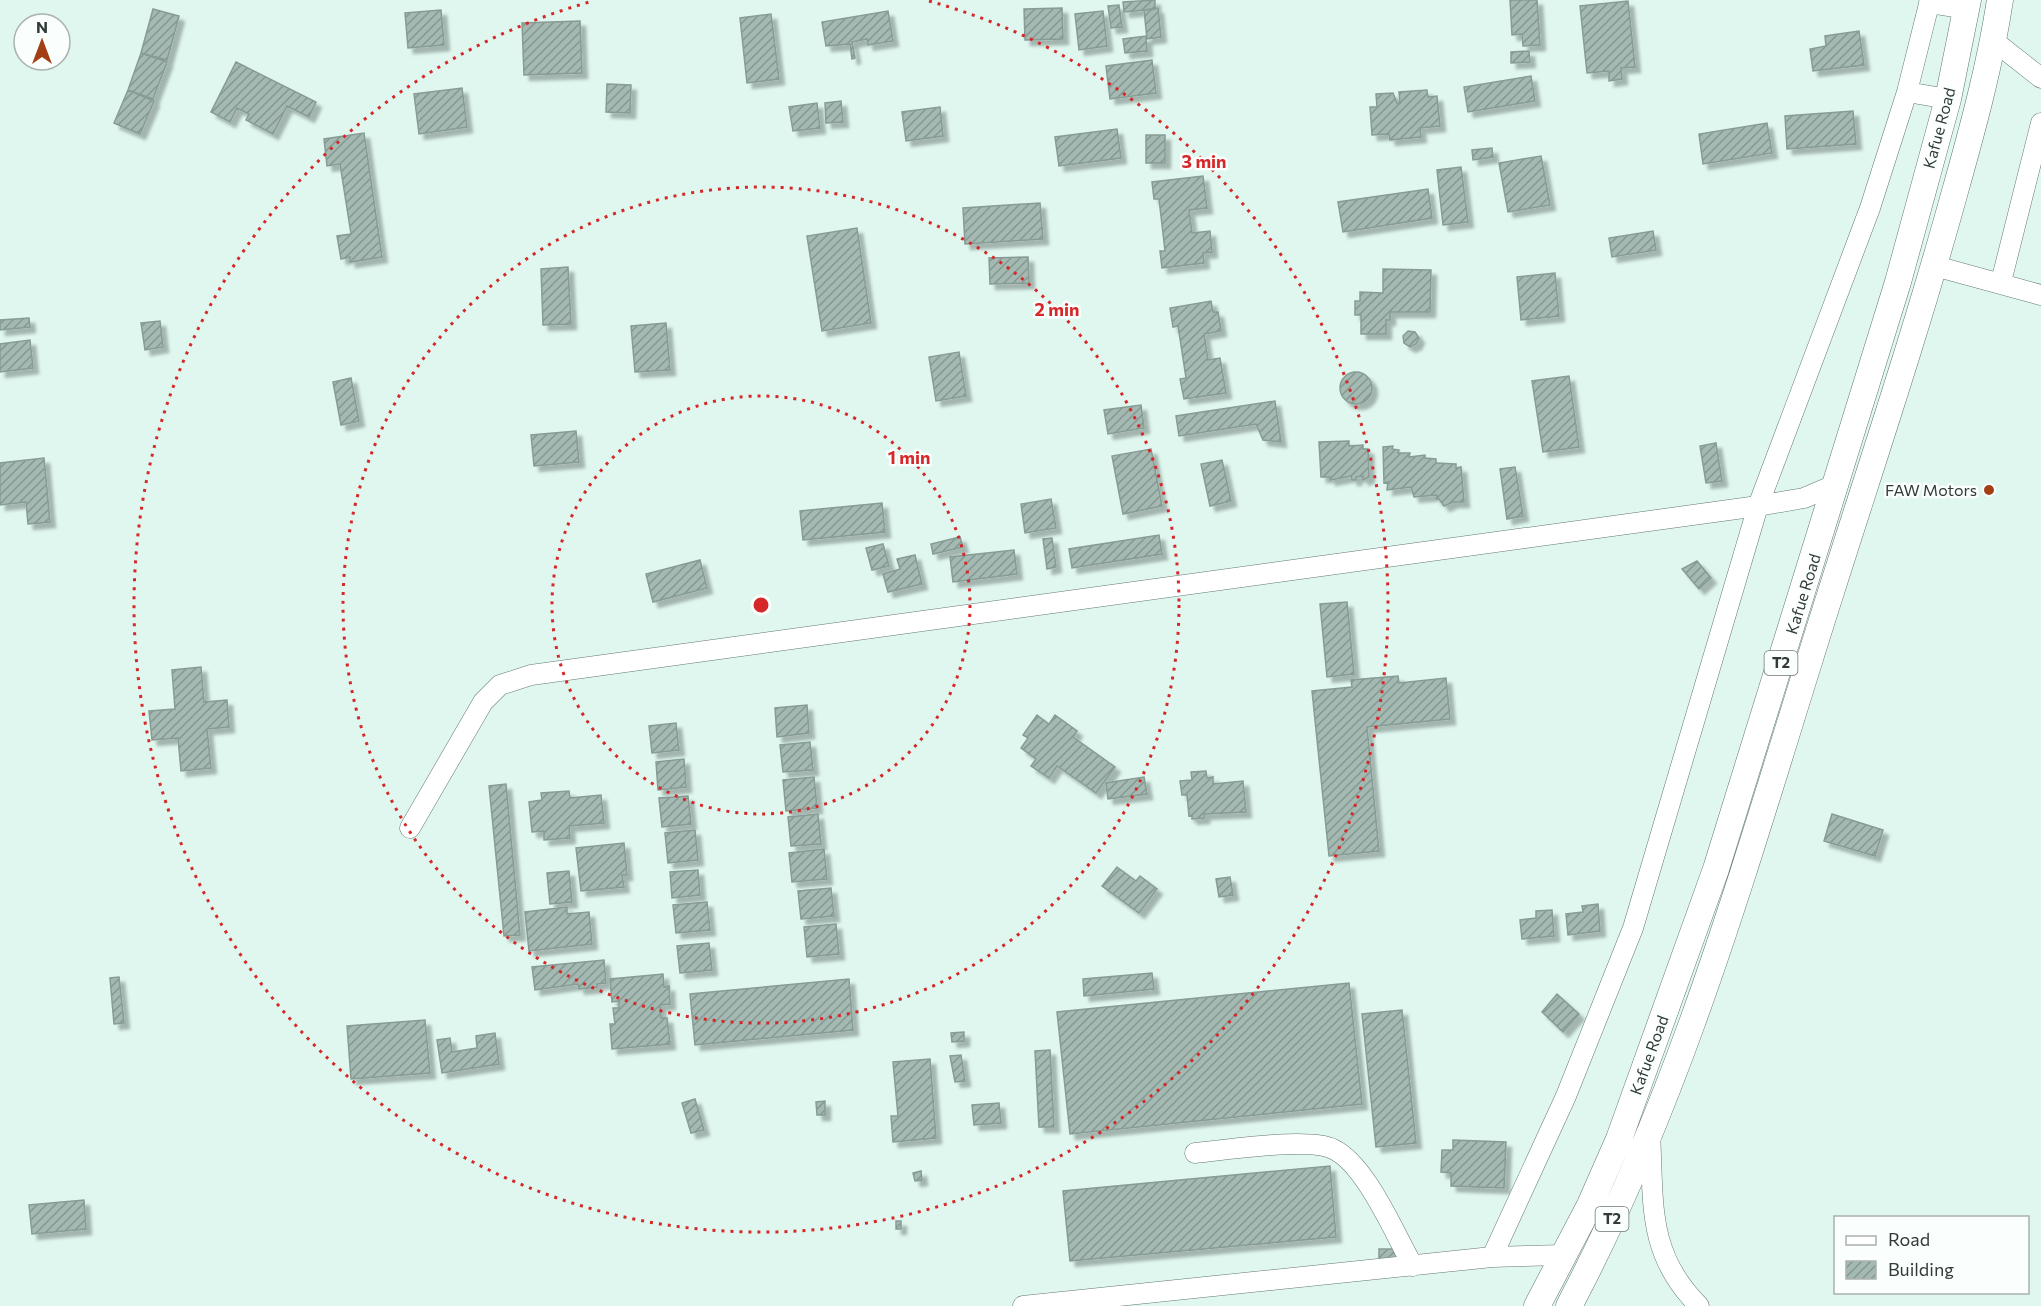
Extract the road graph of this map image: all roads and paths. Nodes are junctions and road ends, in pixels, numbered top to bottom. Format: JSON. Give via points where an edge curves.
{"nodes":[{"id":1,"x":2000,"y":0,"type":"edge"},
{"id":2,"x":1929,"y":2,"type":"edge"},
{"id":3,"x":1967,"y":5,"type":"edge"},
{"id":4,"x":1994,"y":41,"type":"junction"},
{"id":5,"x":2041,"y":78,"type":"edge"},
{"id":6,"x":1907,"y":92,"type":"junction"},
{"id":7,"x":1948,"y":99,"type":"junction"},
{"id":8,"x":2041,"y":123,"type":"edge"},
{"id":9,"x":1935,"y":266,"type":"junction"},
{"id":10,"x":2001,"y":282,"type":"junction"},
{"id":11,"x":2041,"y":296,"type":"edge"},
{"id":12,"x":1837,"y":484,"type":"junction"},
{"id":13,"x":1758,"y":506,"type":"junction"},
{"id":14,"x":410,"y":828,"type":"dead end"},
{"id":15,"x":1650,"y":1131,"type":"junction"},
{"id":16,"x":1195,"y":1153,"type":"dead end"},
{"id":17,"x":1563,"y":1255,"type":"junction"},
{"id":18,"x":1492,"y":1257,"type":"junction"},
{"id":19,"x":1413,"y":1266,"type":"junction"},
{"id":20,"x":1023,"y":1306,"type":"edge"},
{"id":21,"x":1537,"y":1306,"type":"edge"},
{"id":22,"x":1569,"y":1306,"type":"edge"},
{"id":23,"x":1699,"y":1306,"type":"edge"}],
"edges":[{"from":1,"to":4,"type":"main road","name":"Kafue Road","number":"T2"},
{"from":2,"to":3,"type":"street"},
{"from":2,"to":6,"type":"street"},
{"from":3,"to":7,"type":"main road","name":"Kafue Road","number":"T2"},
{"from":4,"to":5,"type":"street"},
{"from":4,"to":9,"type":"main road","name":"Kafue Road","number":"T2"},
{"from":6,"to":7,"type":"street"},
{"from":6,"to":13,"type":"street","via":[[1870,208]]},
{"from":7,"to":12,"type":"main road","name":"Kafue Road","number":"T2"},
{"from":8,"to":10,"type":"street"},
{"from":9,"to":10,"type":"street"},
{"from":9,"to":15,"type":"main road","name":"Kafue Road","number":"T2","via":[[1740,878]]},
{"from":10,"to":11,"type":"street"},
{"from":12,"to":13,"type":"street","via":[[1804,498]]},
{"from":12,"to":17,"type":"main road","name":"Kafue Road","number":"T2","via":[[1716,869],[1619,1139]]},
{"from":13,"to":14,"type":"street","via":[[531,675],[500,685],[483,702]]},
{"from":13,"to":18,"type":"street","via":[[1633,928],[1566,1096]]},
{"from":15,"to":22,"type":"main road","name":"Kafue Road","number":"T2"},
{"from":15,"to":23,"type":"street","via":[[1653,1215],[1665,1259]]},
{"from":16,"to":19,"type":"street","via":[[1307,1144],[1333,1148],[1350,1161],[1366,1183]]},
{"from":17,"to":18,"type":"street"},
{"from":17,"to":21,"type":"main road","name":"Kafue Road","number":"T2"},
{"from":18,"to":19,"type":"street"},
{"from":19,"to":20,"type":"street"}]}
